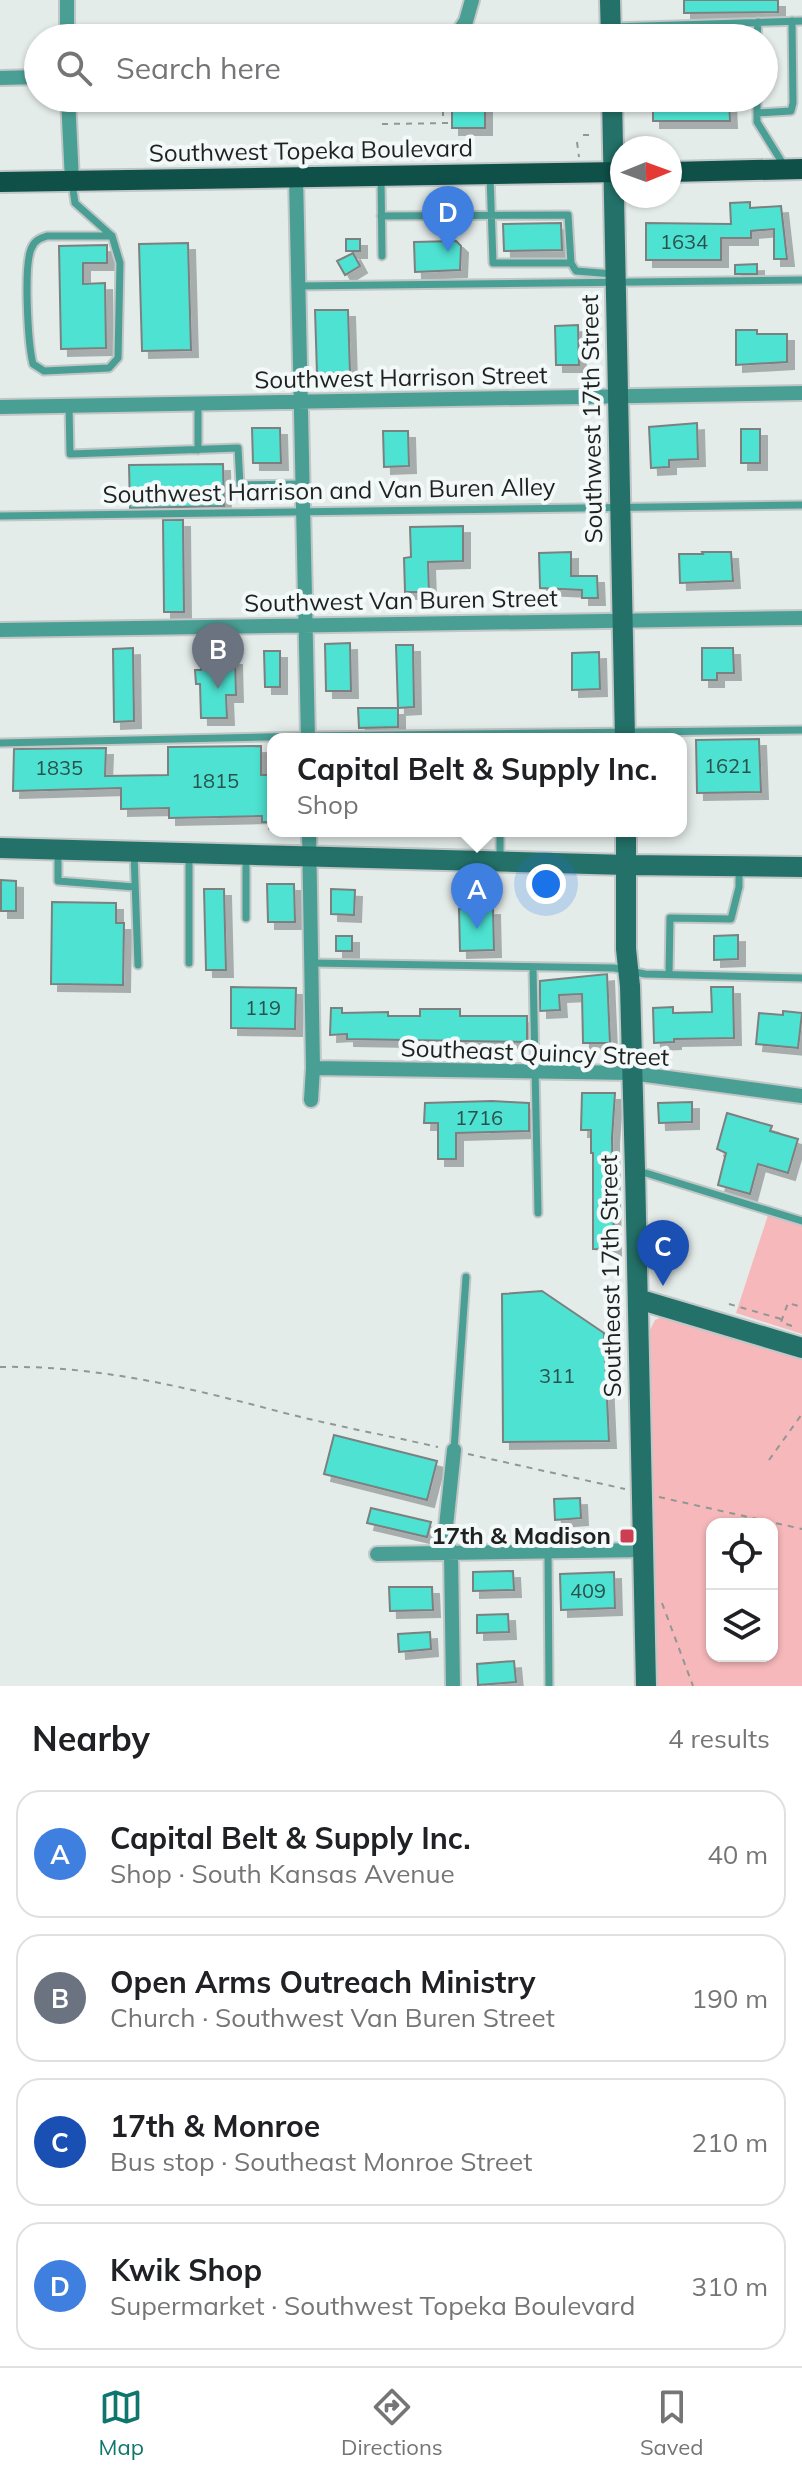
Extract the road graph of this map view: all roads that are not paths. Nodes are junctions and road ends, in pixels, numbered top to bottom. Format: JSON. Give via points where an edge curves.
{"nodes":[{"id":1,"x":67,"y":0,"type":"edge"},
{"id":2,"x":472,"y":0,"type":"edge"},
{"id":3,"x":610,"y":0,"type":"edge"},
{"id":4,"x":792,"y":21,"type":"junction"},
{"id":5,"x":802,"y":21,"type":"edge"},
{"id":6,"x":758,"y":22,"type":"joint"},
{"id":7,"x":67,"y":24,"type":"edge"},
{"id":8,"x":464,"y":24,"type":"edge"},
{"id":9,"x":610,"y":24,"type":"edge"},
{"id":10,"x":731,"y":24,"type":"edge"},
{"id":11,"x":24,"y":77,"type":"edge"},
{"id":12,"x":0,"y":78,"type":"edge"},
{"id":13,"x":69,"y":112,"type":"edge"},
{"id":14,"x":613,"y":112,"type":"edge"},
{"id":15,"x":757,"y":113,"type":"joint"},
{"id":16,"x":615,"y":136,"type":"edge"},
{"id":17,"x":794,"y":170,"type":"edge"},
{"id":18,"x":610,"y":172,"type":"edge"},
{"id":19,"x":682,"y":172,"type":"edge"},
{"id":20,"x":490,"y":174,"type":"junction"},
{"id":21,"x":381,"y":176,"type":"junction"},
{"id":22,"x":296,"y":177,"type":"junction"},
{"id":23,"x":72,"y":181,"type":"junction"},
{"id":24,"x":0,"y":182,"type":"edge"},
{"id":25,"x":617,"y":208,"type":"edge"},
{"id":26,"x":381,"y":216,"type":"junction"},
{"id":27,"x":492,"y":216,"type":"junction"},
{"id":28,"x":112,"y":236,"type":"junction"},
{"id":29,"x":522,"y":251,"type":"dead end"},
{"id":30,"x":543,"y":251,"type":"dead end"},
{"id":31,"x":382,"y":256,"type":"dead end"},
{"id":32,"x":522,"y":263,"type":"junction"},
{"id":33,"x":543,"y":263,"type":"junction"},
{"id":34,"x":571,"y":263,"type":"junction"},
{"id":35,"x":616,"y":278,"type":"junction"},
{"id":36,"x":802,"y":280,"type":"edge"},
{"id":37,"x":298,"y":286,"type":"junction"},
{"id":38,"x":802,"y":393,"type":"edge"},
{"id":39,"x":618,"y":396,"type":"junction"},
{"id":40,"x":300,"y":401,"type":"junction"},
{"id":41,"x":198,"y":404,"type":"junction"},
{"id":42,"x":69,"y":406,"type":"junction"},
{"id":43,"x":0,"y":407,"type":"edge"},
{"id":44,"x":198,"y":450,"type":"junction"},
{"id":45,"x":302,"y":484,"type":"junction"},
{"id":46,"x":802,"y":505,"type":"edge"},
{"id":47,"x":620,"y":507,"type":"junction"},
{"id":48,"x":303,"y":512,"type":"junction"},
{"id":49,"x":0,"y":516,"type":"edge"},
{"id":50,"x":802,"y":618,"type":"edge"},
{"id":51,"x":622,"y":619,"type":"junction"},
{"id":52,"x":305,"y":624,"type":"junction"},
{"id":53,"x":0,"y":630,"type":"edge"},
{"id":54,"x":802,"y":730,"type":"edge"},
{"id":55,"x":308,"y":733,"type":"edge"},
{"id":56,"x":624,"y":733,"type":"edge"},
{"id":57,"x":687,"y":734,"type":"edge"},
{"id":58,"x":267,"y":738,"type":"edge"},
{"id":59,"x":0,"y":743,"type":"edge"},
{"id":60,"x":309,"y":837,"type":"edge"},
{"id":61,"x":500,"y":837,"type":"edge"},
{"id":62,"x":626,"y":837,"type":"edge"},
{"id":63,"x":0,"y":848,"type":"edge"},
{"id":64,"x":58,"y":849,"type":"junction"},
{"id":65,"x":134,"y":851,"type":"junction"},
{"id":66,"x":189,"y":853,"type":"junction"},
{"id":67,"x":246,"y":854,"type":"junction"},
{"id":68,"x":309,"y":855,"type":"junction"},
{"id":69,"x":500,"y":861,"type":"junction"},
{"id":70,"x":627,"y":865,"type":"junction"},
{"id":71,"x":739,"y":866,"type":"junction"},
{"id":72,"x":802,"y":867,"type":"edge"},
{"id":73,"x":134,"y":887,"type":"junction"},
{"id":74,"x":246,"y":918,"type":"dead end"},
{"id":75,"x":189,"y":963,"type":"dead end"},
{"id":76,"x":311,"y":963,"type":"junction"},
{"id":77,"x":138,"y":965,"type":"dead end"},
{"id":78,"x":533,"y":968,"type":"junction"},
{"id":79,"x":628,"y":970,"type":"junction"},
{"id":80,"x":669,"y":974,"type":"junction"},
{"id":81,"x":802,"y":978,"type":"edge"},
{"id":82,"x":313,"y":1068,"type":"junction"},
{"id":83,"x":536,"y":1073,"type":"junction"},
{"id":84,"x":631,"y":1073,"type":"junction"},
{"id":85,"x":802,"y":1096,"type":"edge"},
{"id":86,"x":311,"y":1100,"type":"dead end"},
{"id":87,"x":635,"y":1170,"type":"junction"},
{"id":88,"x":538,"y":1213,"type":"dead end"},
{"id":89,"x":802,"y":1221,"type":"edge"},
{"id":90,"x":466,"y":1277,"type":"dead end"},
{"id":91,"x":638,"y":1299,"type":"junction"},
{"id":92,"x":802,"y":1348,"type":"edge"},
{"id":93,"x":454,"y":1450,"type":"joint"},
{"id":94,"x":643,"y":1550,"type":"junction"},
{"id":95,"x":548,"y":1552,"type":"junction"},
{"id":96,"x":451,"y":1553,"type":"junction"},
{"id":97,"x":377,"y":1554,"type":"dead end"},
{"id":98,"x":453,"y":1686,"type":"edge"},
{"id":99,"x":549,"y":1686,"type":"edge"},
{"id":100,"x":646,"y":1686,"type":"edge"}],
"edges":[{"from":1,"to":7,"type":"street"},
{"from":2,"to":8,"type":"street"},
{"from":3,"to":9,"type":"main road"},
{"from":4,"to":5,"type":"lane"},
{"from":4,"to":6,"type":"lane"},
{"from":4,"to":15,"type":"lane","via":[[791,111]]},
{"from":6,"to":10,"type":"lane"},
{"from":11,"to":12,"type":"street"},
{"from":13,"to":23,"type":"street"},
{"from":14,"to":16,"type":"main road","name":"Southwest 17th Street"},
{"from":15,"to":17,"type":"lane","via":[[760,131]]},
{"from":17,"to":19,"type":"main road"},
{"from":18,"to":20,"type":"main road","name":"Southwest Topeka Boulevard"},
{"from":20,"to":21,"type":"main road","name":"Southwest Topeka Boulevard"},
{"from":20,"to":27,"type":"lane"},
{"from":21,"to":22,"type":"main road","name":"Southwest Topeka Boulevard"},
{"from":21,"to":26,"type":"lane"},
{"from":22,"to":23,"type":"main road","name":"Southwest Topeka Boulevard"},
{"from":22,"to":37,"type":"street"},
{"from":23,"to":24,"type":"main road","name":"Southwest Topeka Boulevard"},
{"from":23,"to":28,"type":"lane","via":[[75,203]]},
{"from":25,"to":35,"type":"main road","name":"Southwest 17th Street"},
{"from":26,"to":27,"type":"lane"},
{"from":26,"to":31,"type":"lane"},
{"from":27,"to":32,"type":"lane","via":[[493,263]]},
{"from":27,"to":34,"type":"lane","via":[[542,220],[568,215]]},
{"from":28,"to":28,"type":"lane","via":[[120,263],[118,358],[109,368],[44,371],[33,364],[29,350],[31,248],[47,236]]},
{"from":29,"to":32,"type":"lane"},
{"from":30,"to":33,"type":"lane"},
{"from":32,"to":33,"type":"lane"},
{"from":33,"to":34,"type":"lane"},
{"from":34,"to":35,"type":"lane","via":[[576,271]]},
{"from":35,"to":36,"type":"lane"},
{"from":35,"to":37,"type":"lane"},
{"from":35,"to":39,"type":"main road","name":"Southwest 17th Street"},
{"from":37,"to":40,"type":"street"},
{"from":38,"to":39,"type":"street","name":"Southwest Harrison Street"},
{"from":39,"to":40,"type":"street","name":"Southwest Harrison Street"},
{"from":39,"to":47,"type":"main road","name":"Southwest 17th Street"},
{"from":40,"to":41,"type":"street","name":"Southwest Harrison Street"},
{"from":40,"to":45,"type":"street"},
{"from":41,"to":42,"type":"street","name":"Southwest Harrison Street"},
{"from":41,"to":44,"type":"lane"},
{"from":42,"to":43,"type":"street","name":"Southwest Harrison Street"},
{"from":42,"to":44,"type":"lane","via":[[70,454]]},
{"from":44,"to":45,"type":"lane","via":[[238,448],[240,485]]},
{"from":45,"to":48,"type":"street"},
{"from":46,"to":47,"type":"lane","name":"Southwest Harrison and Van Buren Alley"},
{"from":47,"to":48,"type":"lane","name":"Southwest Harrison and Van Buren Alley"},
{"from":47,"to":51,"type":"main road","name":"Southwest 17th Street"},
{"from":48,"to":49,"type":"lane","name":"Southwest Harrison and Van Buren Alley"},
{"from":48,"to":52,"type":"street"},
{"from":50,"to":51,"type":"street","name":"Southwest Van Buren Street"},
{"from":51,"to":52,"type":"street","name":"Southwest Van Buren Street"},
{"from":51,"to":56,"type":"main road","name":"Southwest 17th Street"},
{"from":52,"to":53,"type":"street","name":"Southwest Van Buren Street"},
{"from":52,"to":55,"type":"street"},
{"from":54,"to":57,"type":"lane"},
{"from":58,"to":59,"type":"lane"},
{"from":60,"to":68,"type":"street"},
{"from":61,"to":69,"type":"lane"},
{"from":62,"to":70,"type":"main road"},
{"from":63,"to":64,"type":"main road"},
{"from":64,"to":65,"type":"main road"},
{"from":64,"to":73,"type":"lane","via":[[58,881]]},
{"from":65,"to":66,"type":"main road"},
{"from":65,"to":73,"type":"lane"},
{"from":66,"to":67,"type":"main road"},
{"from":66,"to":75,"type":"lane"},
{"from":67,"to":68,"type":"main road"},
{"from":67,"to":74,"type":"lane"},
{"from":68,"to":69,"type":"main road"},
{"from":68,"to":76,"type":"street"},
{"from":69,"to":70,"type":"main road"},
{"from":70,"to":71,"type":"main road"},
{"from":70,"to":79,"type":"main road","name":"Southeast 17th Street"},
{"from":71,"to":72,"type":"main road"},
{"from":71,"to":80,"type":"lane","via":[[731,919],[670,918]]},
{"from":73,"to":77,"type":"lane"},
{"from":76,"to":78,"type":"lane"},
{"from":76,"to":82,"type":"street"},
{"from":78,"to":79,"type":"lane"},
{"from":78,"to":83,"type":"lane"},
{"from":79,"to":80,"type":"lane"},
{"from":79,"to":84,"type":"main road","name":"Southeast 17th Street"},
{"from":80,"to":81,"type":"lane"},
{"from":82,"to":83,"type":"street","name":"Southeast Quincy Street"},
{"from":82,"to":86,"type":"street"},
{"from":83,"to":84,"type":"street","name":"Southeast Quincy Street"},
{"from":83,"to":88,"type":"lane"},
{"from":84,"to":85,"type":"street","name":"Southeast Quincy Street"},
{"from":84,"to":87,"type":"main road","name":"Southeast 17th Street"},
{"from":87,"to":89,"type":"lane"},
{"from":87,"to":91,"type":"main road","name":"Southeast 17th Street"},
{"from":90,"to":93,"type":"lane"},
{"from":91,"to":92,"type":"main road"},
{"from":91,"to":94,"type":"main road","name":"Southeast 17th Street"},
{"from":93,"to":96,"type":"street","via":[[445,1536]]},
{"from":94,"to":95,"type":"street"},
{"from":94,"to":100,"type":"main road","name":"Southeast 17th Street"},
{"from":95,"to":96,"type":"street"},
{"from":95,"to":99,"type":"lane"},
{"from":96,"to":97,"type":"street"},
{"from":96,"to":98,"type":"street"}]}
